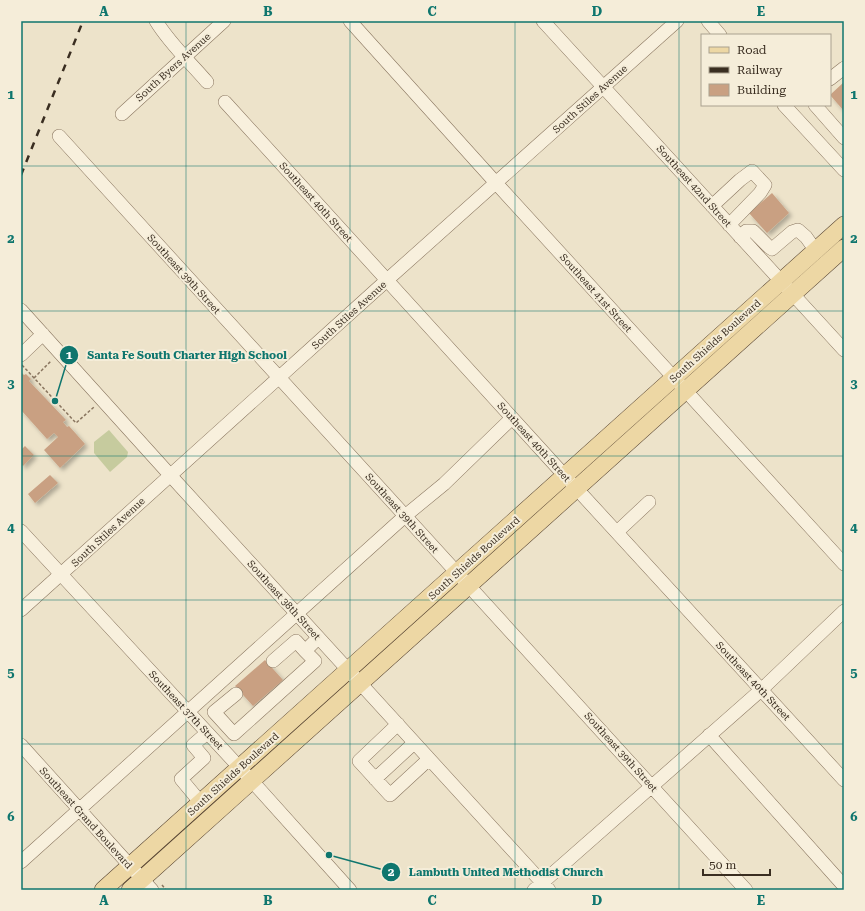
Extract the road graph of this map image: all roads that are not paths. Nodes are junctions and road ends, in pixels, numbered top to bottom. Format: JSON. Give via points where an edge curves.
{"nodes":[{"id":1,"x":156,"y":21,"type":"edge"},
{"id":2,"x":224,"y":21,"type":"edge"},
{"id":3,"x":350,"y":21,"type":"edge"},
{"id":4,"x":543,"y":21,"type":"edge"},
{"id":5,"x":677,"y":21,"type":"edge"},
{"id":6,"x":708,"y":21,"type":"edge"},
{"id":7,"x":719,"y":34,"type":"edge"},
{"id":8,"x":184,"y":57,"type":"junction"},
{"id":9,"x":844,"y":68,"type":"edge"},
{"id":10,"x":831,"y":78,"type":"edge"},
{"id":11,"x":207,"y":82,"type":"dead end"},
{"id":12,"x":603,"y":86,"type":"junction"},
{"id":13,"x":226,"y":102,"type":"dead end"},
{"id":14,"x":785,"y":106,"type":"edge"},
{"id":15,"x":816,"y":106,"type":"edge"},
{"id":16,"x":122,"y":114,"type":"dead end"},
{"id":17,"x":59,"y":136,"type":"dead end"},
{"id":18,"x":844,"y":138,"type":"edge"},
{"id":19,"x":844,"y":170,"type":"edge"},
{"id":20,"x":496,"y":183,"type":"junction"},
{"id":21,"x":712,"y":206,"type":"junction"},
{"id":22,"x":729,"y":225,"type":"junction"},
{"id":23,"x":844,"y":225,"type":"edge"},
{"id":24,"x":740,"y":237,"type":"junction"},
{"id":25,"x":844,"y":248,"type":"edge"},
{"id":26,"x":816,"y":251,"type":"junction"},
{"id":27,"x":387,"y":280,"type":"junction"},
{"id":28,"x":781,"y":282,"type":"junction"},
{"id":29,"x":793,"y":295,"type":"junction"},
{"id":30,"x":21,"y":310,"type":"edge"},
{"id":31,"x":43,"y":334,"type":"junction"},
{"id":32,"x":844,"y":350,"type":"edge"},
{"id":33,"x":21,"y":355,"type":"edge"},
{"id":34,"x":279,"y":378,"type":"junction"},
{"id":35,"x":674,"y":378,"type":"junction"},
{"id":36,"x":686,"y":390,"type":"junction"},
{"id":37,"x":512,"y":418,"type":"junction"},
{"id":38,"x":170,"y":475,"type":"junction"},
{"id":39,"x":565,"y":476,"type":"junction"},
{"id":40,"x":577,"y":488,"type":"junction"},
{"id":41,"x":649,"y":502,"type":"dead end"},
{"id":42,"x":405,"y":516,"type":"junction"},
{"id":43,"x":21,"y":531,"type":"edge"},
{"id":44,"x":617,"y":532,"type":"junction"},
{"id":45,"x":844,"y":564,"type":"edge"},
{"id":46,"x":457,"y":573,"type":"junction"},
{"id":47,"x":62,"y":575,"type":"junction"},
{"id":48,"x":469,"y":586,"type":"junction"},
{"id":49,"x":21,"y":610,"type":"edge"},
{"id":50,"x":844,"y":611,"type":"edge"},
{"id":51,"x":297,"y":614,"type":"junction"},
{"id":52,"x":318,"y":638,"type":"junction"},
{"id":53,"x":305,"y":650,"type":"junction"},
{"id":54,"x":273,"y":661,"type":"dead end"},
{"id":55,"x":348,"y":670,"type":"junction"},
{"id":56,"x":360,"y":683,"type":"junction"},
{"id":57,"x":761,"y":690,"type":"junction"},
{"id":58,"x":236,"y":694,"type":"dead end"},
{"id":59,"x":188,"y":712,"type":"junction"},
{"id":60,"x":225,"y":724,"type":"junction"},
{"id":61,"x":398,"y":724,"type":"junction"},
{"id":62,"x":209,"y":735,"type":"junction"},
{"id":63,"x":709,"y":735,"type":"junction"},
{"id":64,"x":414,"y":743,"type":"junction"},
{"id":65,"x":21,"y":745,"type":"edge"},
{"id":66,"x":429,"y":759,"type":"junction"},
{"id":67,"x":239,"y":768,"type":"junction"},
{"id":68,"x":375,"y":779,"type":"junction"},
{"id":69,"x":844,"y":780,"type":"edge"},
{"id":70,"x":252,"y":781,"type":"junction"},
{"id":71,"x":651,"y":786,"type":"junction"},
{"id":72,"x":201,"y":802,"type":"junction"},
{"id":73,"x":80,"y":811,"type":"junction"},
{"id":74,"x":21,"y":862,"type":"edge"},
{"id":75,"x":130,"y":866,"type":"junction"},
{"id":76,"x":141,"y":886,"type":"edge"},
{"id":77,"x":844,"y":886,"type":"edge"},
{"id":78,"x":542,"y":888,"type":"edge"},
{"id":79,"x":103,"y":890,"type":"edge"},
{"id":80,"x":350,"y":890,"type":"edge"},
{"id":81,"x":746,"y":890,"type":"edge"}],
"edges":[{"from":1,"to":8,"type":"street"},
{"from":2,"to":8,"type":"street","name":"South Byers Avenue"},
{"from":3,"to":20,"type":"street","name":"Southeast 41st Street"},
{"from":4,"to":12,"type":"street","name":"Southeast 42nd Street"},
{"from":5,"to":12,"type":"street","name":"South Stiles Avenue"},
{"from":6,"to":7,"type":"street"},
{"from":8,"to":11,"type":"street"},
{"from":8,"to":16,"type":"street","name":"South Byers Avenue"},
{"from":9,"to":10,"type":"street"},
{"from":12,"to":20,"type":"street","name":"South Stiles Avenue"},
{"from":12,"to":21,"type":"street","name":"Southeast 42nd Street"},
{"from":13,"to":27,"type":"street","name":"Southeast 40th Street"},
{"from":14,"to":19,"type":"street"},
{"from":15,"to":18,"type":"street"},
{"from":17,"to":34,"type":"street","name":"Southeast 39th Street"},
{"from":20,"to":27,"type":"street","name":"South Stiles Avenue"},
{"from":20,"to":35,"type":"street","name":"Southeast 41st Street"},
{"from":21,"to":22,"type":"street","name":"Southeast 42nd Street"},
{"from":21,"to":22,"type":"street","via":[[752,171],[765,185]]},
{"from":22,"to":24,"type":"street","name":"Southeast 42nd Street"},
{"from":23,"to":26,"type":"main road","name":"South Shields Boulevard"},
{"from":24,"to":26,"type":"street","via":[[746,231],[753,231],[772,249],[798,230]]},
{"from":24,"to":28,"type":"street","name":"Southeast 42nd Street"},
{"from":25,"to":29,"type":"main road","name":"South Shields Boulevard"},
{"from":26,"to":28,"type":"main road","name":"South Shields Boulevard"},
{"from":27,"to":34,"type":"street","name":"South Stiles Avenue"},
{"from":27,"to":37,"type":"street","name":"Southeast 40th Street"},
{"from":28,"to":29,"type":"street","name":"Southeast 42nd Street"},
{"from":28,"to":35,"type":"main road","name":"South Shields Boulevard"},
{"from":29,"to":32,"type":"street","name":"Southeast 42nd Street"},
{"from":29,"to":36,"type":"main road","name":"South Shields Boulevard"},
{"from":30,"to":31,"type":"street","name":"Southeast 38th Street"},
{"from":31,"to":33,"type":"street"},
{"from":31,"to":38,"type":"street","name":"Southeast 38th Street"},
{"from":34,"to":38,"type":"street","name":"South Stiles Avenue"},
{"from":34,"to":42,"type":"street","name":"Southeast 39th Street"},
{"from":35,"to":36,"type":"street","name":"Southeast 41st Street"},
{"from":35,"to":39,"type":"main road","name":"South Shields Boulevard"},
{"from":36,"to":40,"type":"main road","name":"South Shields Boulevard"},
{"from":36,"to":45,"type":"street","name":"Southeast 41st Street"},
{"from":37,"to":39,"type":"street","name":"Southeast 40th Street"},
{"from":37,"to":42,"type":"street","via":[[444,484]]},
{"from":38,"to":47,"type":"street","name":"South Stiles Avenue"},
{"from":38,"to":51,"type":"street","name":"Southeast 38th Street"},
{"from":39,"to":40,"type":"street","name":"Southeast 40th Street"},
{"from":39,"to":46,"type":"main road","name":"South Shields Boulevard"},
{"from":40,"to":44,"type":"street","name":"Southeast 40th Street"},
{"from":40,"to":48,"type":"main road","name":"South Shields Boulevard"},
{"from":41,"to":44,"type":"street"},
{"from":42,"to":46,"type":"street","name":"Southeast 39th Street"},
{"from":42,"to":51,"type":"street"},
{"from":43,"to":47,"type":"street","name":"Southeast 37th Street"},
{"from":44,"to":57,"type":"street","name":"Southeast 40th Street"},
{"from":46,"to":48,"type":"street","name":"Southeast 39th Street"},
{"from":46,"to":55,"type":"main road","name":"South Shields Boulevard"},
{"from":47,"to":49,"type":"street","name":"South Stiles Avenue"},
{"from":47,"to":59,"type":"street","name":"Southeast 37th Street"},
{"from":48,"to":56,"type":"main road","name":"South Shields Boulevard"},
{"from":48,"to":71,"type":"street","name":"Southeast 39th Street"},
{"from":50,"to":57,"type":"street"},
{"from":51,"to":52,"type":"street","name":"Southeast 38th Street"},
{"from":51,"to":59,"type":"street"},
{"from":52,"to":53,"type":"street"},
{"from":52,"to":55,"type":"street","name":"Southeast 38th Street"},
{"from":53,"to":54,"type":"street","via":[[296,641]]},
{"from":53,"to":60,"type":"street","via":[[315,661],[234,734]]},
{"from":55,"to":56,"type":"street","name":"Southeast 38th Street"},
{"from":55,"to":67,"type":"main road","name":"South Shields Boulevard"},
{"from":56,"to":61,"type":"street","name":"Southeast 38th Street"},
{"from":56,"to":70,"type":"main road","name":"South Shields Boulevard"},
{"from":57,"to":63,"type":"street"},
{"from":57,"to":69,"type":"street","name":"Southeast 40th Street"},
{"from":58,"to":60,"type":"street","via":[[214,712]]},
{"from":59,"to":62,"type":"street","name":"Southeast 37th Street"},
{"from":59,"to":73,"type":"street"},
{"from":60,"to":62,"type":"street"},
{"from":61,"to":64,"type":"street","name":"Southeast 38th Street"},
{"from":61,"to":68,"type":"street","via":[[359,761]]},
{"from":62,"to":67,"type":"street","name":"Southeast 37th Street"},
{"from":62,"to":72,"type":"street","via":[[193,745],[204,758],[181,779]]},
{"from":63,"to":71,"type":"street"},
{"from":63,"to":77,"type":"street"},
{"from":64,"to":66,"type":"street","name":"Southeast 38th Street"},
{"from":64,"to":68,"type":"street"},
{"from":65,"to":73,"type":"street","name":"Southeast Grand Boulevard"},
{"from":66,"to":68,"type":"street","via":[[390,795]]},
{"from":66,"to":78,"type":"street","name":"Southeast 38th Street"},
{"from":67,"to":70,"type":"street","name":"Southeast 37th Street"},
{"from":67,"to":72,"type":"main road","name":"South Shields Boulevard"},
{"from":70,"to":76,"type":"main road","name":"South Shields Boulevard"},
{"from":70,"to":80,"type":"street","name":"Southeast 37th Street"},
{"from":71,"to":78,"type":"street"},
{"from":71,"to":81,"type":"street","name":"Southeast 39th Street"},
{"from":72,"to":75,"type":"main road","name":"South Shields Boulevard"},
{"from":73,"to":74,"type":"street"},
{"from":73,"to":75,"type":"street","name":"Southeast Grand Boulevard"},
{"from":75,"to":76,"type":"street","name":"Southeast Grand Boulevard"},
{"from":75,"to":79,"type":"main road","name":"South Shields Boulevard"}]}
